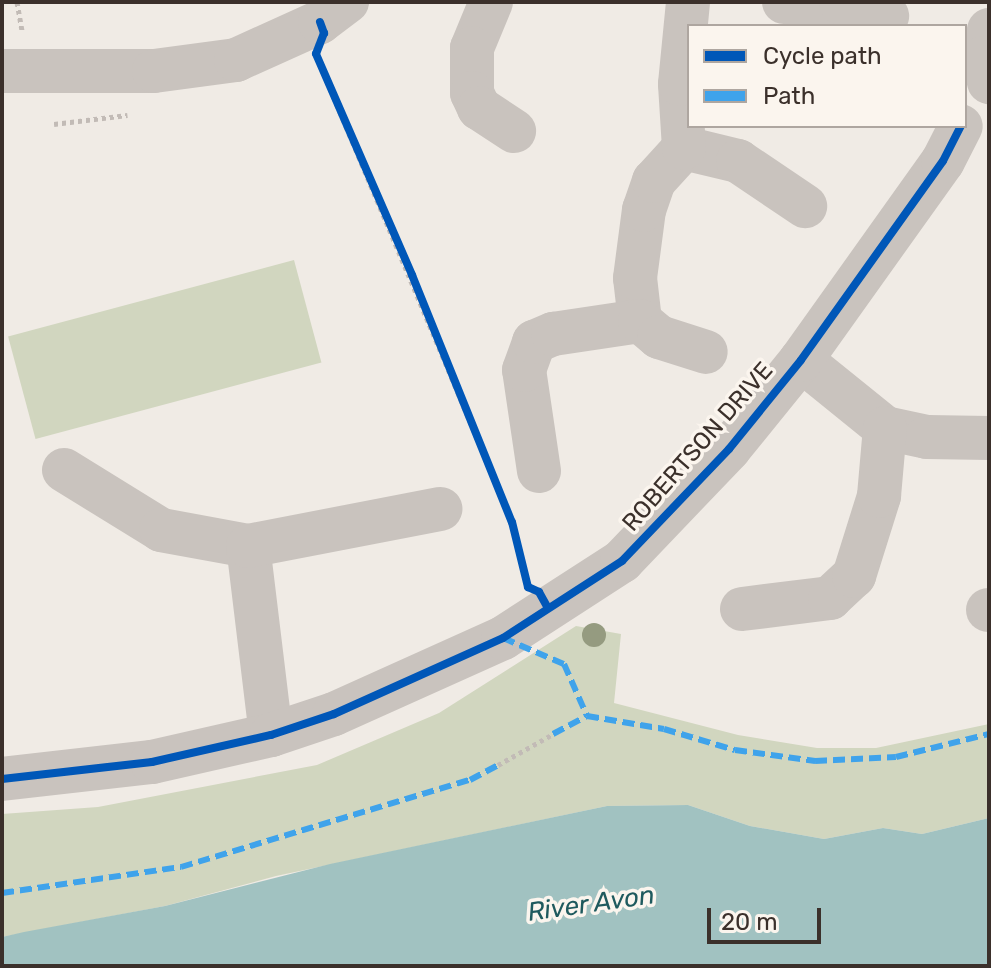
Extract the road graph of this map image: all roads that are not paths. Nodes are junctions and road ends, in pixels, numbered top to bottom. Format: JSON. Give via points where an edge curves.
{"nodes":[{"id":1,"x":491,"y":2,"type":"edge"},
{"id":2,"x":688,"y":2,"type":"edge"},
{"id":3,"x":784,"y":2,"type":"edge"},
{"id":4,"x":334,"y":12,"type":"edge"},
{"id":5,"x":887,"y":16,"type":"dead end"},
{"id":6,"x":989,"y":30,"type":"edge"},
{"id":7,"x":2,"y":71,"type":"edge"},
{"id":8,"x":988,"y":79,"type":"edge"},
{"id":9,"x":967,"y":116,"type":"edge"},
{"id":10,"x":514,"y":131,"type":"dead end"},
{"id":11,"x":989,"y":136,"type":"edge"},
{"id":12,"x":952,"y":144,"type":"edge"},
{"id":13,"x":684,"y":148,"type":"junction"},
{"id":14,"x":805,"y":206,"type":"dead end"},
{"id":15,"x":640,"y":321,"type":"junction"},
{"id":16,"x":706,"y":352,"type":"dead end"},
{"id":17,"x":801,"y":360,"type":"junction"},
{"id":18,"x":885,"y":428,"type":"junction"},
{"id":19,"x":989,"y":438,"type":"edge"},
{"id":20,"x":64,"y":470,"type":"dead end"},
{"id":21,"x":539,"y":471,"type":"dead end"},
{"id":22,"x":440,"y":509,"type":"dead end"},
{"id":23,"x":248,"y":546,"type":"junction"},
{"id":24,"x":742,"y":609,"type":"dead end"},
{"id":25,"x":271,"y":735,"type":"junction"},
{"id":26,"x":2,"y":779,"type":"edge"}],
"edges":[{"from":1,"to":10,"type":"street","via":[[472,48],[469,73],[479,108]]},
{"from":2,"to":13,"type":"street","via":[[680,84]]},
{"from":3,"to":5,"type":"street","via":[[841,3]]},
{"from":4,"to":7,"type":"street","via":[[236,60],[154,71]]},
{"from":6,"to":8,"type":"street","via":[[983,58]]},
{"from":8,"to":9,"type":"street"},
{"from":11,"to":12,"type":"street","name":"ROBERTSON DRIVE"},
{"from":12,"to":17,"type":"street","name":"ROBERTSON DRIVE"},
{"from":13,"to":14,"type":"street","via":[[738,161]]},
{"from":13,"to":15,"type":"street","via":[[654,181],[644,210],[635,278]]},
{"from":15,"to":16,"type":"street","via":[[659,337]]},
{"from":15,"to":21,"type":"street","via":[[553,334],[534,342],[524,370]]},
{"from":17,"to":18,"type":"street"},
{"from":17,"to":25,"type":"street","name":"ROBERTSON DRIVE","via":[[665,519],[622,561],[475,651],[334,714]]},
{"from":18,"to":19,"type":"street","via":[[927,437]]},
{"from":18,"to":24,"type":"street","via":[[879,496],[854,576],[830,598]]},
{"from":20,"to":23,"type":"street","via":[[161,530]]},
{"from":22,"to":23,"type":"street"},
{"from":23,"to":25,"type":"street"},
{"from":25,"to":26,"type":"street","name":"ROBERTSON DRIVE","via":[[152,762]]}]}
